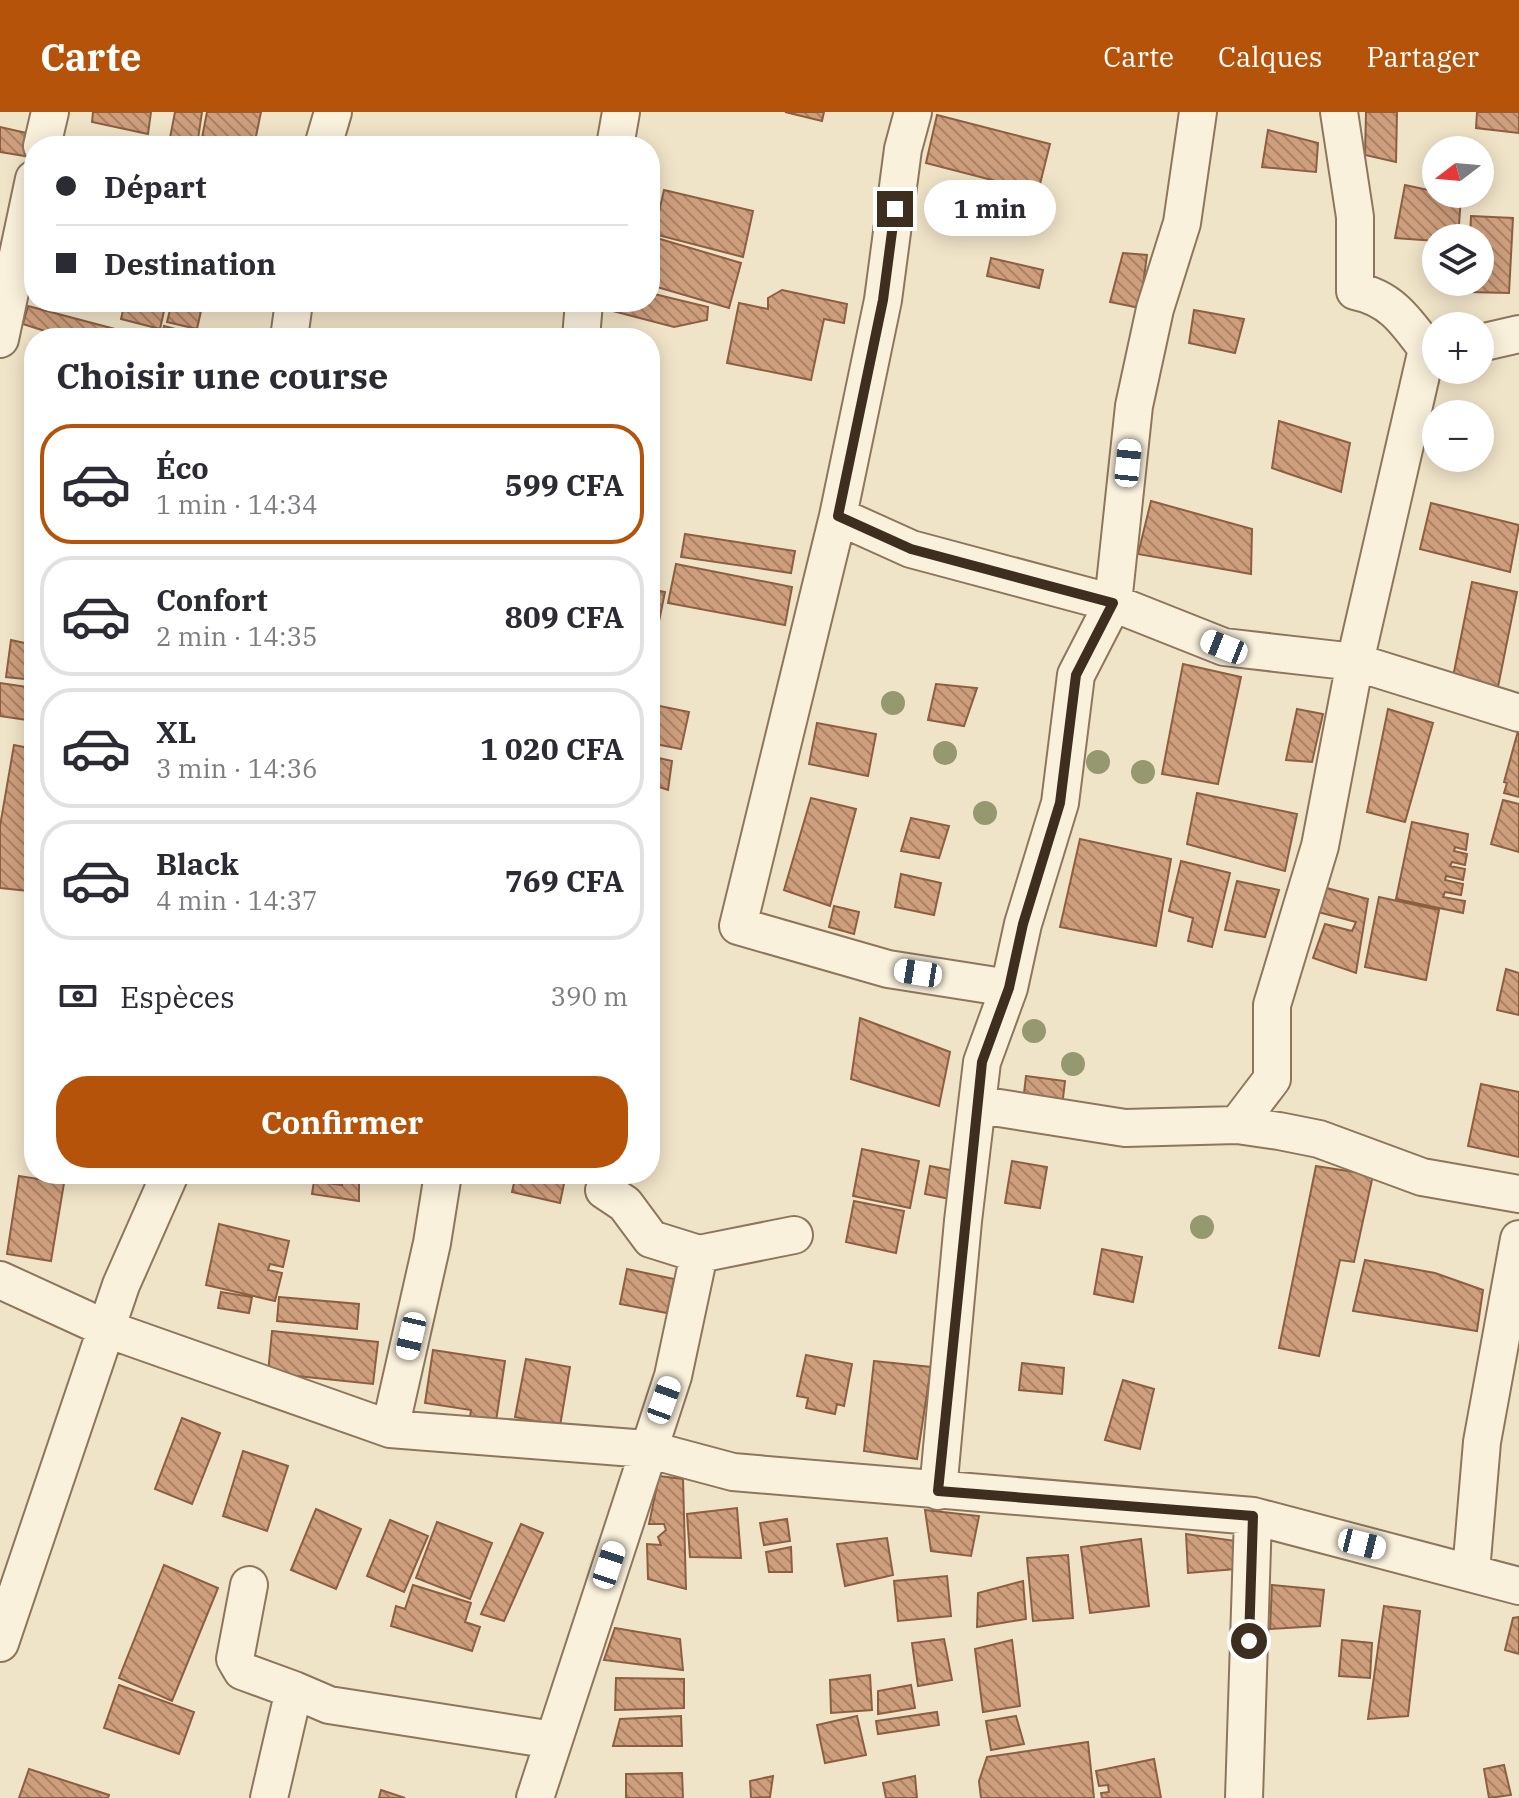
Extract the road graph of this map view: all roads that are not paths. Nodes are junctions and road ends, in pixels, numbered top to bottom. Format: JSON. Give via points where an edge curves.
{"nodes":[{"id":1,"x":50,"y":112,"type":"edge"},
{"id":2,"x":333,"y":112,"type":"edge"},
{"id":3,"x":621,"y":112,"type":"edge"},
{"id":4,"x":913,"y":112,"type":"edge"},
{"id":5,"x":1198,"y":112,"type":"edge"},
{"id":6,"x":1339,"y":112,"type":"edge"},
{"id":7,"x":44,"y":136,"type":"edge"},
{"id":8,"x":326,"y":136,"type":"edge"},
{"id":9,"x":617,"y":136,"type":"edge"},
{"id":10,"x":24,"y":226,"type":"edge"},
{"id":11,"x":1519,"y":334,"type":"edge"},
{"id":12,"x":0,"y":339,"type":"edge"},
{"id":13,"x":1422,"y":339,"type":"edge"},
{"id":14,"x":1494,"y":340,"type":"edge"},
{"id":15,"x":1423,"y":384,"type":"edge"},
{"id":16,"x":838,"y":516,"type":"junction"},
{"id":17,"x":1113,"y":603,"type":"junction"},
{"id":18,"x":1355,"y":662,"type":"junction"},
{"id":19,"x":1519,"y":713,"type":"edge"},
{"id":20,"x":1009,"y":988,"type":"junction"},
{"id":21,"x":980,"y":1105,"type":"junction"},
{"id":22,"x":1237,"y":1125,"type":"junction"},
{"id":23,"x":166,"y":1184,"type":"edge"},
{"id":24,"x":441,"y":1184,"type":"edge"},
{"id":25,"x":604,"y":1190,"type":"dead end"},
{"id":26,"x":1519,"y":1194,"type":"edge"},
{"id":27,"x":794,"y":1235,"type":"dead end"},
{"id":28,"x":1519,"y":1239,"type":"edge"},
{"id":29,"x":699,"y":1254,"type":"junction"},
{"id":30,"x":0,"y":1280,"type":"edge"},
{"id":31,"x":107,"y":1329,"type":"junction"},
{"id":32,"x":390,"y":1429,"type":"junction"},
{"id":33,"x":647,"y":1449,"type":"junction"},
{"id":34,"x":938,"y":1491,"type":"junction"},
{"id":35,"x":1253,"y":1516,"type":"junction"},
{"id":36,"x":1471,"y":1572,"type":"junction"},
{"id":37,"x":249,"y":1585,"type":"dead end"},
{"id":38,"x":1519,"y":1586,"type":"edge"},
{"id":39,"x":0,"y":1643,"type":"edge"},
{"id":40,"x":294,"y":1690,"type":"junction"},
{"id":41,"x":553,"y":1740,"type":"junction"},
{"id":42,"x":269,"y":1798,"type":"edge"},
{"id":43,"x":535,"y":1798,"type":"edge"},
{"id":44,"x":1244,"y":1798,"type":"edge"}],
"edges":[{"from":1,"to":7,"type":"street"},
{"from":2,"to":8,"type":"street"},
{"from":3,"to":9,"type":"street"},
{"from":4,"to":16,"type":"street","via":[[903,149],[883,300]]},
{"from":5,"to":17,"type":"street","via":[[1182,223],[1155,309],[1134,406]]},
{"from":6,"to":13,"type":"street","via":[[1355,217],[1355,291],[1378,295]]},
{"from":10,"to":12,"type":"street"},
{"from":11,"to":14,"type":"street"},
{"from":15,"to":18,"type":"street"},
{"from":16,"to":17,"type":"street","via":[[911,549]]},
{"from":16,"to":20,"type":"street","via":[[738,926],[888,969]]},
{"from":17,"to":18,"type":"street","via":[[1224,647]]},
{"from":17,"to":20,"type":"street","via":[[1076,675],[1060,803]]},
{"from":18,"to":19,"type":"street"},
{"from":18,"to":22,"type":"street","via":[[1320,846],[1272,1005],[1272,1079]]},
{"from":20,"to":21,"type":"street","via":[[982,1062]]},
{"from":21,"to":22,"type":"street","via":[[1125,1128]]},
{"from":21,"to":34,"type":"street","via":[[963,1221]]},
{"from":22,"to":26,"type":"street","via":[[1319,1139],[1422,1177]]},
{"from":23,"to":31,"type":"street"},
{"from":24,"to":32,"type":"street"},
{"from":25,"to":29,"type":"street","via":[[625,1204],[651,1239]]},
{"from":27,"to":29,"type":"street"},
{"from":28,"to":36,"type":"street","via":[[1482,1442]]},
{"from":29,"to":33,"type":"street","via":[[673,1376]]},
{"from":30,"to":31,"type":"street"},
{"from":31,"to":32,"type":"street"},
{"from":31,"to":39,"type":"street"},
{"from":32,"to":33,"type":"street"},
{"from":33,"to":34,"type":"street","via":[[733,1472]]},
{"from":33,"to":41,"type":"street"},
{"from":34,"to":35,"type":"street"},
{"from":35,"to":36,"type":"street"},
{"from":35,"to":44,"type":"street"},
{"from":36,"to":38,"type":"street"},
{"from":37,"to":40,"type":"street","via":[[235,1659],[242,1671]]},
{"from":40,"to":41,"type":"street","via":[[329,1705]]},
{"from":40,"to":42,"type":"street"},
{"from":41,"to":43,"type":"street"}]}
